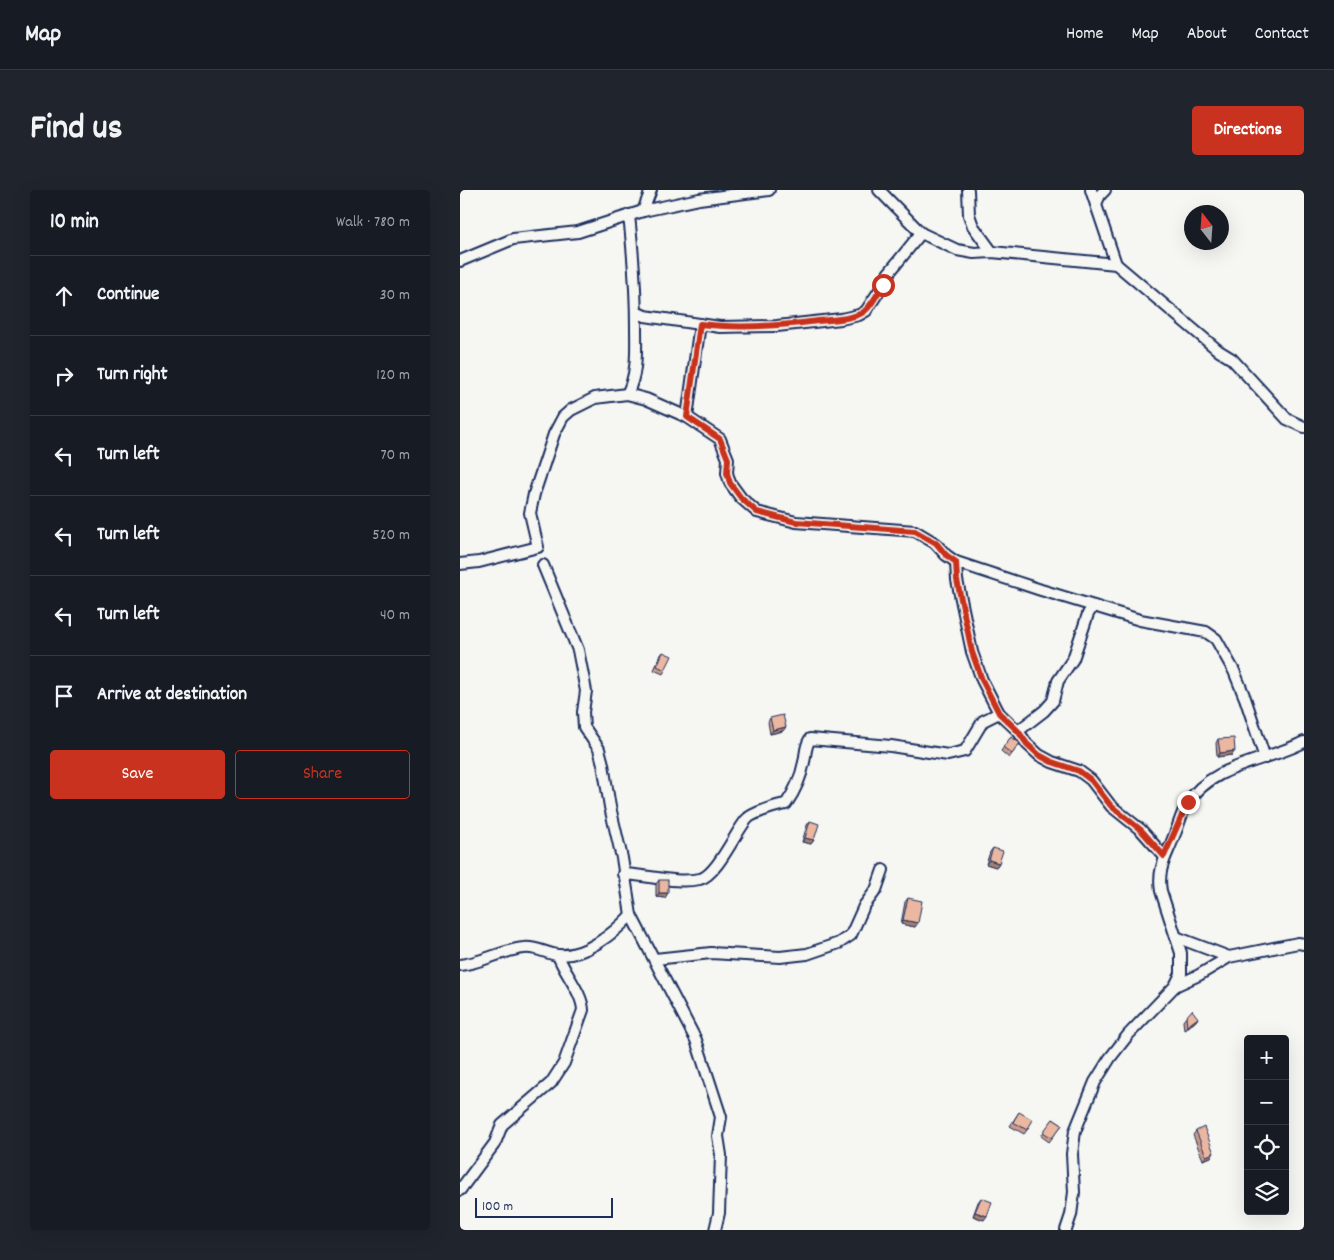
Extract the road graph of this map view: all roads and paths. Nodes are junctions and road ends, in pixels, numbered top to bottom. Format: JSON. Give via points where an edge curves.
{"nodes":[{"id":1,"x":650,"y":190,"type":"edge"},
{"id":2,"x":769,"y":190,"type":"edge"},
{"id":3,"x":879,"y":190,"type":"edge"},
{"id":4,"x":968,"y":190,"type":"edge"},
{"id":5,"x":1091,"y":190,"type":"edge"},
{"id":6,"x":1105,"y":190,"type":"edge"},
{"id":7,"x":1096,"y":204,"type":"junction"},
{"id":8,"x":643,"y":211,"type":"junction"},
{"id":9,"x":629,"y":215,"type":"junction"},
{"id":10,"x":921,"y":233,"type":"junction"},
{"id":11,"x":992,"y":252,"type":"junction"},
{"id":12,"x":460,"y":261,"type":"edge"},
{"id":13,"x":1116,"y":264,"type":"junction"},
{"id":14,"x":636,"y":312,"type":"junction"},
{"id":15,"x":700,"y":324,"type":"junction"},
{"id":16,"x":627,"y":394,"type":"junction"},
{"id":17,"x":687,"y":417,"type":"junction"},
{"id":18,"x":1304,"y":426,"type":"edge"},
{"id":19,"x":956,"y":562,"type":"junction"},
{"id":20,"x":460,"y":564,"type":"edge"},
{"id":21,"x":543,"y":565,"type":"dead end"},
{"id":22,"x":1093,"y":606,"type":"junction"},
{"id":23,"x":999,"y":713,"type":"junction"},
{"id":24,"x":1018,"y":731,"type":"junction"},
{"id":25,"x":1304,"y":742,"type":"edge"},
{"id":26,"x":1265,"y":758,"type":"junction"},
{"id":27,"x":1164,"y":856,"type":"junction"},
{"id":28,"x":883,"y":870,"type":"dead end"},
{"id":29,"x":624,"y":874,"type":"junction"},
{"id":30,"x":631,"y":915,"type":"junction"},
{"id":31,"x":1176,"y":936,"type":"junction"},
{"id":32,"x":1304,"y":944,"type":"edge"},
{"id":33,"x":558,"y":955,"type":"junction"},
{"id":34,"x":1229,"y":957,"type":"junction"},
{"id":35,"x":654,"y":959,"type":"junction"},
{"id":36,"x":460,"y":965,"type":"edge"},
{"id":37,"x":1175,"y":986,"type":"junction"},
{"id":38,"x":460,"y":1190,"type":"edge"},
{"id":39,"x":715,"y":1230,"type":"edge"},
{"id":40,"x":1066,"y":1230,"type":"edge"}],
"edges":[{"from":1,"to":8,"type":"street"},
{"from":2,"to":8,"type":"street","via":[[699,199]]},
{"from":3,"to":10,"type":"street"},
{"from":4,"to":11,"type":"street","via":[[973,226]]},
{"from":5,"to":7,"type":"street"},
{"from":6,"to":7,"type":"street"},
{"from":7,"to":13,"type":"street"},
{"from":8,"to":9,"type":"street"},
{"from":9,"to":12,"type":"street","via":[[578,232],[513,238]]},
{"from":9,"to":14,"type":"street"},
{"from":10,"to":11,"type":"street","via":[[957,250]]},
{"from":10,"to":15,"type":"street","via":[[888,274],[866,311],[859,315],[777,326]]},
{"from":11,"to":13,"type":"street"},
{"from":13,"to":18,"type":"street","via":[[1232,359],[1287,419]]},
{"from":14,"to":15,"type":"street"},
{"from":14,"to":16,"type":"street","via":[[636,360]]},
{"from":15,"to":17,"type":"street"},
{"from":16,"to":17,"type":"street"},
{"from":16,"to":20,"type":"street","via":[[595,398],[563,417],[554,434],[530,512],[538,547]]},
{"from":17,"to":19,"type":"street","via":[[720,439],[728,459],[730,483],[757,512],[796,522],[915,531],[936,543]]},
{"from":19,"to":22,"type":"street"},
{"from":19,"to":23,"type":"street","via":[[972,652]]},
{"from":21,"to":29,"type":"street","via":[[578,650],[586,691],[584,727],[599,749]]},
{"from":22,"to":24,"type":"street","via":[[1073,659],[1058,681],[1053,701]]},
{"from":22,"to":26,"type":"street","via":[[1140,620],[1206,632],[1216,639],[1234,671]]},
{"from":23,"to":24,"type":"street"},
{"from":23,"to":29,"type":"street","via":[[983,721],[965,751],[948,755],[810,739],[798,785],[786,804],[748,818],[730,848],[702,879],[672,880]]},
{"from":24,"to":27,"type":"street","via":[[1039,755],[1079,771],[1091,780],[1111,806],[1141,830]]},
{"from":25,"to":26,"type":"street"},
{"from":26,"to":27,"type":"street","via":[[1206,782],[1188,802]]},
{"from":27,"to":31,"type":"street","via":[[1161,891]]},
{"from":28,"to":35,"type":"street","via":[[876,890],[864,906],[851,935],[839,943],[807,954],[780,957],[711,952]]},
{"from":29,"to":30,"type":"street"},
{"from":30,"to":33,"type":"street","via":[[590,947]]},
{"from":30,"to":35,"type":"street"},
{"from":31,"to":34,"type":"street"},
{"from":31,"to":37,"type":"street","via":[[1182,966]]},
{"from":32,"to":34,"type":"street"},
{"from":33,"to":36,"type":"street","via":[[525,947]]},
{"from":33,"to":38,"type":"street","via":[[583,1010],[564,1063],[551,1083],[502,1125],[495,1143]]},
{"from":34,"to":37,"type":"street"},
{"from":35,"to":39,"type":"street","via":[[696,1040],[721,1116],[718,1136],[721,1155],[719,1213]]},
{"from":37,"to":40,"type":"street","via":[[1128,1035],[1088,1096],[1073,1142],[1074,1192]]}]}
